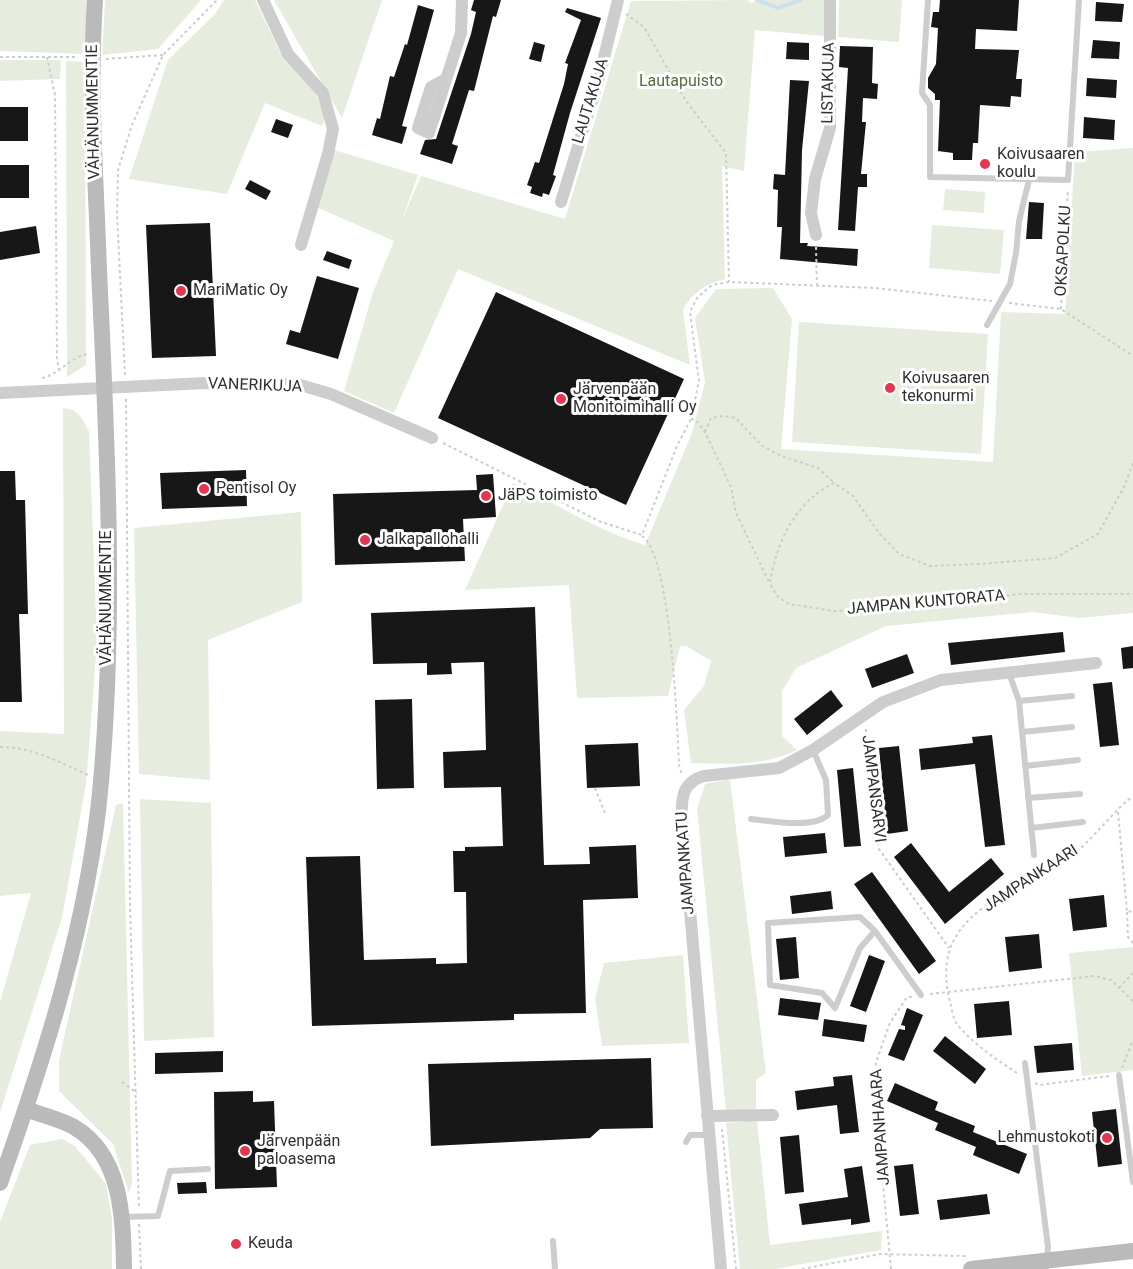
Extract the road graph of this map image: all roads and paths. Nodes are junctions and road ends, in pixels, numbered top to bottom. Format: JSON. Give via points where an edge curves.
{"nodes":[{"id":1,"x":95,"y":0,"type":"edge"},
{"id":2,"x":217,"y":0,"type":"edge"},
{"id":3,"x":263,"y":0,"type":"edge"},
{"id":4,"x":462,"y":0,"type":"edge"},
{"id":5,"x":830,"y":0,"type":"edge"},
{"id":6,"x":928,"y":0,"type":"edge"},
{"id":7,"x":1079,"y":0,"type":"edge"},
{"id":8,"x":618,"y":4,"type":"edge"},
{"id":9,"x":163,"y":55,"type":"junction"},
{"id":10,"x":0,"y":57,"type":"edge"},
{"id":11,"x":47,"y":57,"type":"junction"},
{"id":12,"x":81,"y":57,"type":"dead end"},
{"id":13,"x":105,"y":59,"type":"dead end"},
{"id":14,"x":446,"y":79,"type":"dead end"},
{"id":15,"x":1029,"y":180,"type":"junction"},
{"id":16,"x":1068,"y":180,"type":"junction"},
{"id":17,"x":561,"y":202,"type":"dead end"},
{"id":18,"x":816,"y":235,"type":"joint"},
{"id":19,"x":301,"y":245,"type":"dead end"},
{"id":20,"x":729,"y":282,"type":"junction"},
{"id":21,"x":817,"y":286,"type":"junction"},
{"id":22,"x":1000,"y":302,"type":"junction"},
{"id":23,"x":1061,"y":309,"type":"junction"},
{"id":24,"x":987,"y":325,"type":"dead end"},
{"id":25,"x":124,"y":352,"type":"junction"},
{"id":26,"x":103,"y":353,"type":"junction"},
{"id":27,"x":1133,"y":356,"type":"edge"},
{"id":28,"x":59,"y":371,"type":"junction"},
{"id":29,"x":37,"y":379,"type":"dead end"},
{"id":30,"x":125,"y":388,"type":"junction"},
{"id":31,"x":104,"y":389,"type":"junction"},
{"id":32,"x":0,"y":393,"type":"edge"},
{"id":33,"x":691,"y":419,"type":"junction"},
{"id":34,"x":705,"y":432,"type":"junction"},
{"id":35,"x":432,"y":438,"type":"joint"},
{"id":36,"x":1133,"y":463,"type":"edge"},
{"id":37,"x":834,"y":483,"type":"junction"},
{"id":38,"x":642,"y":536,"type":"junction"},
{"id":39,"x":770,"y":584,"type":"junction"},
{"id":40,"x":1133,"y":594,"type":"edge"},
{"id":41,"x":1095,"y":663,"type":"dead end"},
{"id":42,"x":1009,"y":673,"type":"junction"},
{"id":43,"x":1072,"y":696,"type":"dead end"},
{"id":44,"x":1019,"y":701,"type":"junction"},
{"id":45,"x":864,"y":717,"type":"junction"},
{"id":46,"x":1072,"y":727,"type":"dead end"},
{"id":47,"x":1022,"y":732,"type":"junction"},
{"id":48,"x":0,"y":747,"type":"edge"},
{"id":49,"x":813,"y":750,"type":"junction"},
{"id":50,"x":1078,"y":760,"type":"dead end"},
{"id":51,"x":1025,"y":766,"type":"junction"},
{"id":52,"x":101,"y":781,"type":"junction"},
{"id":53,"x":686,"y":786,"type":"junction"},
{"id":54,"x":595,"y":788,"type":"dead end"},
{"id":55,"x":1080,"y":794,"type":"dead end"},
{"id":56,"x":1133,"y":797,"type":"edge"},
{"id":57,"x":1028,"y":798,"type":"junction"},
{"id":58,"x":1118,"y":812,"type":"junction"},
{"id":59,"x":605,"y":813,"type":"dead end"},
{"id":60,"x":751,"y":819,"type":"dead end"},
{"id":61,"x":1083,"y":822,"type":"dead end"},
{"id":62,"x":1031,"y":828,"type":"junction"},
{"id":63,"x":1034,"y":855,"type":"dead end"},
{"id":64,"x":1133,"y":911,"type":"edge"},
{"id":65,"x":1127,"y":912,"type":"junction"},
{"id":66,"x":875,"y":931,"type":"junction"},
{"id":67,"x":1133,"y":943,"type":"edge"},
{"id":68,"x":949,"y":948,"type":"junction"},
{"id":69,"x":1133,"y":973,"type":"edge"},
{"id":70,"x":1119,"y":988,"type":"junction"},
{"id":71,"x":948,"y":993,"type":"junction"},
{"id":72,"x":921,"y":996,"type":"junction"},
{"id":73,"x":1133,"y":1001,"type":"edge"},
{"id":74,"x":1133,"y":1040,"type":"edge"},
{"id":75,"x":1025,"y":1063,"type":"dead end"},
{"id":76,"x":1119,"y":1075,"type":"junction"},
{"id":77,"x":1028,"y":1079,"type":"junction"},
{"id":78,"x":122,"y":1082,"type":"dead end"},
{"id":79,"x":137,"y":1093,"type":"junction"},
{"id":80,"x":26,"y":1109,"type":"junction"},
{"id":81,"x":773,"y":1115,"type":"dead end"},
{"id":82,"x":707,"y":1116,"type":"junction"},
{"id":83,"x":709,"y":1135,"type":"junction"},
{"id":84,"x":686,"y":1142,"type":"dead end"},
{"id":85,"x":1131,"y":1152,"type":"edge"},
{"id":86,"x":208,"y":1169,"type":"dead end"},
{"id":87,"x":1133,"y":1182,"type":"edge"},
{"id":88,"x":0,"y":1183,"type":"edge"},
{"id":89,"x":131,"y":1217,"type":"junction"},
{"id":90,"x":553,"y":1241,"type":"dead end"},
{"id":91,"x":1133,"y":1251,"type":"edge"},
{"id":92,"x":889,"y":1255,"type":"junction"},
{"id":93,"x":973,"y":1262,"type":"edge"},
{"id":94,"x":1047,"y":1265,"type":"edge"},
{"id":95,"x":124,"y":1269,"type":"edge"},
{"id":96,"x":141,"y":1269,"type":"edge"},
{"id":97,"x":555,"y":1269,"type":"edge"},
{"id":98,"x":721,"y":1269,"type":"edge"},
{"id":99,"x":802,"y":1269,"type":"edge"},
{"id":100,"x":891,"y":1269,"type":"edge"}],
"edges":[{"from":1,"to":26,"type":"main road","name":"VÄHÄNUMMENTIE","via":[[92,101]]},
{"from":2,"to":9,"type":"path"},
{"from":3,"to":19,"type":"street","via":[[288,54],[322,93],[333,129]]},
{"from":4,"to":14,"type":"street","via":[[461,33]]},
{"from":5,"to":18,"type":"street","name":"LISTAKUJA","via":[[830,128],[815,179],[811,213]]},
{"from":6,"to":15,"type":"lane","via":[[922,93],[930,105],[930,177]]},
{"from":7,"to":16,"type":"lane"},
{"from":8,"to":17,"type":"street","name":"LAUTAKUJA"},
{"from":8,"to":20,"type":"path","via":[[644,27],[686,101],[726,153]]},
{"from":9,"to":13,"type":"path"},
{"from":9,"to":25,"type":"path","via":[[132,125],[118,170]]},
{"from":10,"to":11,"type":"path"},
{"from":11,"to":12,"type":"path"},
{"from":11,"to":28,"type":"path","via":[[55,94]]},
{"from":15,"to":16,"type":"lane"},
{"from":15,"to":22,"type":"lane","via":[[1010,284]]},
{"from":16,"to":23,"type":"path","name":"OKSAPOLKU"},
{"from":18,"to":21,"type":"path"},
{"from":20,"to":21,"type":"path"},
{"from":20,"to":33,"type":"path","via":[[712,285],[690,312],[699,381]]},
{"from":21,"to":22,"type":"path","via":[[875,288]]},
{"from":22,"to":23,"type":"path"},
{"from":22,"to":24,"type":"lane"},
{"from":23,"to":27,"type":"path","name":"OKSAPOLKU"},
{"from":25,"to":26,"type":"path"},
{"from":25,"to":30,"type":"path"},
{"from":26,"to":28,"type":"path","via":[[77,357]]},
{"from":26,"to":31,"type":"main road","name":"VÄHÄNUMMENTIE"},
{"from":28,"to":29,"type":"path"},
{"from":30,"to":31,"type":"street","name":"VANERIKUJA"},
{"from":30,"to":35,"type":"street","name":"VANERIKUJA","via":[[205,383],[297,384],[332,394]]},
{"from":30,"to":79,"type":"path","via":[[130,906]]},
{"from":31,"to":32,"type":"street","name":"VANERIKUJA"},
{"from":31,"to":52,"type":"main road","name":"VÄHÄNUMMENTIE","via":[[108,585]]},
{"from":33,"to":34,"type":"path"},
{"from":33,"to":38,"type":"path"},
{"from":34,"to":37,"type":"path","name":"JAMPAN KUNTORATA","via":[[711,418],[736,418],[761,445],[818,468]]},
{"from":34,"to":39,"type":"path","via":[[731,487],[736,513]]},
{"from":35,"to":38,"type":"path","via":[[601,522]]},
{"from":36,"to":37,"type":"path","name":"JAMPAN KUNTORATA","via":[[1098,534],[1055,558],[980,564],[930,566],[898,554],[853,496]]},
{"from":37,"to":39,"type":"path","via":[[816,492],[793,520],[773,563]]},
{"from":38,"to":53,"type":"path","via":[[650,540],[661,579],[673,659],[679,765]]},
{"from":39,"to":40,"type":"path","name":"JAMPAN KUNTORATA","via":[[778,597],[789,604],[834,610],[1020,594]]},
{"from":41,"to":42,"type":"street","name":"JAMPANKATU"},
{"from":42,"to":44,"type":"lane"},
{"from":42,"to":45,"type":"street","name":"JAMPANKATU","via":[[941,680],[883,702]]},
{"from":43,"to":44,"type":"lane"},
{"from":44,"to":47,"type":"lane"},
{"from":45,"to":49,"type":"street","name":"JAMPANKATU"},
{"from":45,"to":68,"type":"path","name":"JAMPANSARVI","via":[[879,849]]},
{"from":46,"to":47,"type":"lane"},
{"from":47,"to":51,"type":"lane"},
{"from":48,"to":52,"type":"path","via":[[40,753]]},
{"from":49,"to":53,"type":"street","name":"JAMPANKATU","via":[[779,768],[704,776]]},
{"from":49,"to":60,"type":"lane","via":[[826,780],[828,815],[796,823]]},
{"from":50,"to":51,"type":"lane"},
{"from":51,"to":57,"type":"lane"},
{"from":52,"to":80,"type":"main road","name":"VÄHÄNUMMENTIE","via":[[89,876],[66,980]]},
{"from":53,"to":82,"type":"street","name":"JAMPANKATU","via":[[682,810]]},
{"from":54,"to":59,"type":"path"},
{"from":55,"to":57,"type":"lane"},
{"from":56,"to":58,"type":"path","name":"JAMPANKAARI","via":[[1126,799]]},
{"from":57,"to":62,"type":"lane"},
{"from":58,"to":65,"type":"path"},
{"from":58,"to":68,"type":"path","name":"JAMPANKAARI","via":[[1072,856],[984,908],[960,930]]},
{"from":61,"to":62,"type":"lane"},
{"from":62,"to":63,"type":"lane"},
{"from":64,"to":65,"type":"path"},
{"from":65,"to":67,"type":"path","via":[[1128,937]]},
{"from":66,"to":66,"type":"lane","via":[[860,948],[836,1008],[822,993],[770,985],[768,923],[860,917]]},
{"from":66,"to":72,"type":"lane"},
{"from":68,"to":71,"type":"path","via":[[945,972]]},
{"from":69,"to":70,"type":"path"},
{"from":70,"to":71,"type":"path","name":"JAMPANHAARA","via":[[1111,980],[1095,976]]},
{"from":70,"to":73,"type":"path","name":"JAMPANHAARA"},
{"from":71,"to":72,"type":"path","name":"JAMPANHAARA"},
{"from":71,"to":77,"type":"path","via":[[955,1022],[983,1049]]},
{"from":72,"to":92,"type":"path","name":"JAMPANHAARA","via":[[907,997],[890,1023],[876,1062],[875,1097]]},
{"from":74,"to":76,"type":"path"},
{"from":75,"to":77,"type":"lane"},
{"from":76,"to":77,"type":"path","via":[[1039,1085]]},
{"from":76,"to":85,"type":"lane"},
{"from":77,"to":94,"type":"lane"},
{"from":78,"to":79,"type":"path"},
{"from":79,"to":89,"type":"path"},
{"from":80,"to":88,"type":"main road","name":"VÄHÄNUMMENTIE"},
{"from":80,"to":89,"type":"main road","via":[[74,1126],[99,1147]]},
{"from":81,"to":82,"type":"street"},
{"from":82,"to":83,"type":"street","name":"JAMPANKATU"},
{"from":83,"to":84,"type":"lane","via":[[690,1135]]},
{"from":83,"to":98,"type":"street","name":"JAMPANKATU"},
{"from":85,"to":87,"type":"lane"},
{"from":86,"to":89,"type":"lane","via":[[170,1171],[158,1216]]},
{"from":89,"to":95,"type":"main road"},
{"from":89,"to":96,"type":"path"},
{"from":90,"to":97,"type":"lane"},
{"from":91,"to":94,"type":"main road"},
{"from":92,"to":93,"type":"path"},
{"from":92,"to":99,"type":"path"},
{"from":92,"to":100,"type":"path","name":"JAMPANHAARA"},
{"from":93,"to":94,"type":"main road"}]}
